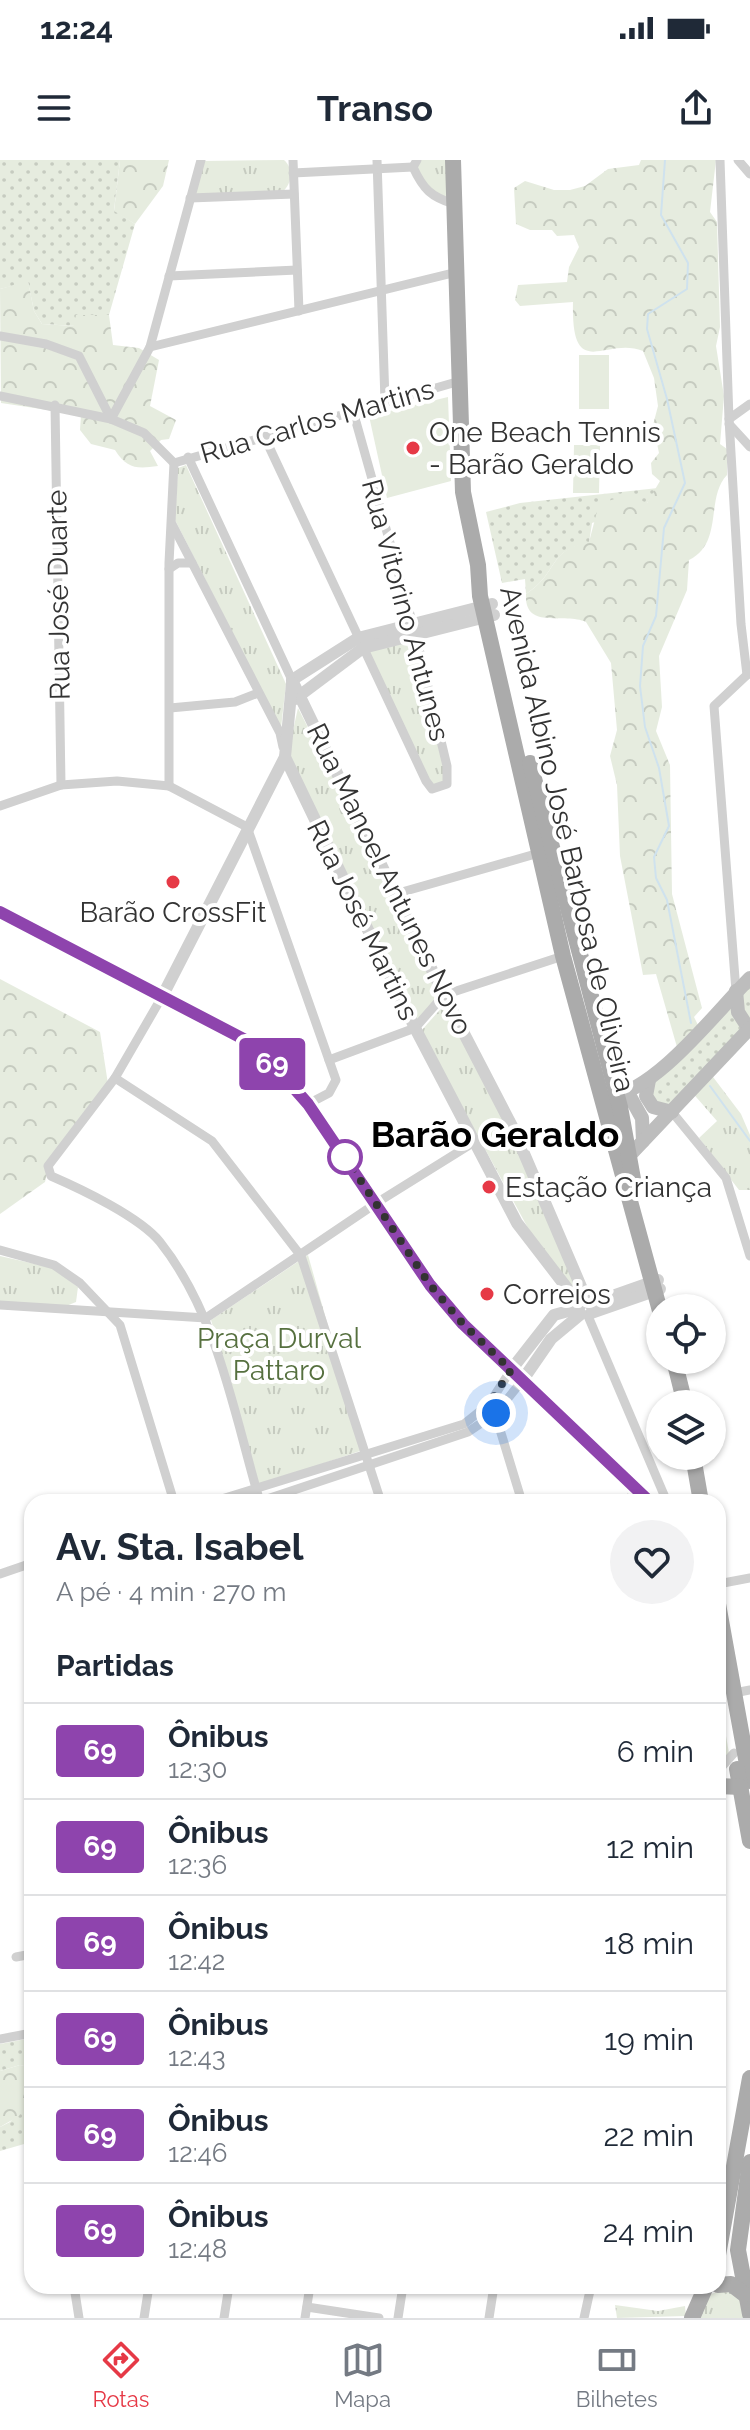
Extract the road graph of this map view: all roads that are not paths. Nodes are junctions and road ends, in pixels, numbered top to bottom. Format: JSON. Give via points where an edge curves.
{"nodes":[{"id":1,"x":201,"y":160,"type":"edge"},
{"id":2,"x":293,"y":160,"type":"edge"},
{"id":3,"x":453,"y":160,"type":"edge"},
{"id":4,"x":729,"y":160,"type":"edge"},
{"id":5,"x":738,"y":160,"type":"edge"},
{"id":6,"x":720,"y":163,"type":"edge"},
{"id":7,"x":377,"y":164,"type":"edge"},
{"id":8,"x":415,"y":164,"type":"edge"},
{"id":9,"x":293,"y":173,"type":"junction"},
{"id":10,"x":750,"y":174,"type":"edge"},
{"id":11,"x":294,"y":194,"type":"junction"},
{"id":12,"x":190,"y":198,"type":"junction"},
{"id":13,"x":454,"y":204,"type":"junction"},
{"id":14,"x":297,"y":270,"type":"junction"},
{"id":15,"x":457,"y":272,"type":"junction"},
{"id":16,"x":169,"y":276,"type":"junction"},
{"id":17,"x":381,"y":290,"type":"junction"},
{"id":18,"x":299,"y":311,"type":"junction"},
{"id":19,"x":0,"y":336,"type":"edge"},
{"id":20,"x":150,"y":347,"type":"junction"},
{"id":21,"x":460,"y":381,"type":"junction"},
{"id":22,"x":0,"y":396,"type":"edge"},
{"id":23,"x":385,"y":401,"type":"junction"},
{"id":24,"x":750,"y":404,"type":"edge"},
{"id":25,"x":55,"y":405,"type":"junction"},
{"id":26,"x":353,"y":411,"type":"junction"},
{"id":27,"x":111,"y":419,"type":"junction"},
{"id":28,"x":729,"y":422,"type":"junction"},
{"id":29,"x":264,"y":436,"type":"junction"},
{"id":30,"x":750,"y":447,"type":"edge"},
{"id":31,"x":188,"y":457,"type":"junction"},
{"id":32,"x":174,"y":463,"type":"junction"},
{"id":33,"x":170,"y":521,"type":"junction"},
{"id":34,"x":192,"y":563,"type":"junction"},
{"id":35,"x":169,"y":569,"type":"junction"},
{"id":36,"x":488,"y":611,"type":"junction"},
{"id":37,"x":413,"y":627,"type":"junction"},
{"id":38,"x":361,"y":643,"type":"junction"},
{"id":39,"x":748,"y":674,"type":"edge"},
{"id":40,"x":292,"y":680,"type":"junction"},
{"id":41,"x":258,"y":693,"type":"junction"},
{"id":42,"x":295,"y":699,"type":"junction"},
{"id":43,"x":170,"y":708,"type":"junction"},
{"id":44,"x":285,"y":757,"type":"junction"},
{"id":45,"x":61,"y":785,"type":"junction"},
{"id":46,"x":169,"y":786,"type":"junction"},
{"id":47,"x":0,"y":806,"type":"edge"},
{"id":48,"x":247,"y":827,"type":"junction"},
{"id":49,"x":539,"y":853,"type":"junction"},
{"id":50,"x":395,"y":894,"type":"junction"},
{"id":51,"x":0,"y":912,"type":"edge"},
{"id":52,"x":563,"y":956,"type":"junction"},
{"id":53,"x":744,"y":978,"type":"edge"},
{"id":54,"x":163,"y":995,"type":"junction"},
{"id":55,"x":444,"y":995,"type":"junction"},
{"id":56,"x":415,"y":1028,"type":"junction"},
{"id":57,"x":747,"y":1034,"type":"edge"},
{"id":58,"x":329,"y":1060,"type":"junction"},
{"id":59,"x":115,"y":1078,"type":"junction"},
{"id":60,"x":649,"y":1080,"type":"junction"},
{"id":61,"x":616,"y":1095,"type":"junction"},
{"id":62,"x":308,"y":1104,"type":"junction"},
{"id":63,"x":672,"y":1112,"type":"junction"},
{"id":64,"x":609,"y":1127,"type":"junction"},
{"id":65,"x":476,"y":1141,"type":"junction"},
{"id":66,"x":633,"y":1146,"type":"junction"},
{"id":67,"x":378,"y":1202,"type":"junction"},
{"id":68,"x":0,"y":1250,"type":"edge"},
{"id":69,"x":301,"y":1256,"type":"junction"},
{"id":70,"x":750,"y":1256,"type":"edge"},
{"id":71,"x":656,"y":1286,"type":"junction"},
{"id":72,"x":657,"y":1294,"type":"edge"},
{"id":73,"x":660,"y":1294,"type":"edge"},
{"id":74,"x":0,"y":1305,"type":"edge"},
{"id":75,"x":585,"y":1309,"type":"junction"},
{"id":76,"x":105,"y":1310,"type":"junction"},
{"id":77,"x":206,"y":1318,"type":"junction"},
{"id":78,"x":511,"y":1370,"type":"junction"},
{"id":79,"x":522,"y":1381,"type":"junction"},
{"id":80,"x":489,"y":1404,"type":"junction"},
{"id":81,"x":496,"y":1413,"type":"junction"},
{"id":82,"x":366,"y":1453,"type":"junction"},
{"id":83,"x":370,"y":1466,"type":"junction"},
{"id":84,"x":695,"y":1470,"type":"edge"},
{"id":85,"x":631,"y":1483,"type":"junction"},
{"id":86,"x":256,"y":1490,"type":"junction"},
{"id":87,"x":172,"y":1494,"type":"edge"},
{"id":88,"x":241,"y":1494,"type":"edge"},
{"id":89,"x":257,"y":1494,"type":"edge"},
{"id":90,"x":284,"y":1494,"type":"edge"},
{"id":91,"x":379,"y":1494,"type":"edge"},
{"id":92,"x":520,"y":1494,"type":"edge"},
{"id":93,"x":632,"y":1494,"type":"edge"},
{"id":94,"x":642,"y":1494,"type":"edge"},
{"id":95,"x":664,"y":1494,"type":"edge"},
{"id":96,"x":700,"y":1494,"type":"edge"},
{"id":97,"x":24,"y":1566,"type":"edge"},
{"id":98,"x":0,"y":1574,"type":"edge"},
{"id":99,"x":750,"y":1578,"type":"edge"},
{"id":100,"x":726,"y":1582,"type":"edge"},
{"id":101,"x":726,"y":1633,"type":"edge"},
{"id":102,"x":742,"y":1692,"type":"edge"},
{"id":103,"x":726,"y":1701,"type":"edge"},
{"id":104,"x":742,"y":1771,"type":"edge"},
{"id":105,"x":750,"y":1841,"type":"edge"},
{"id":106,"x":24,"y":1956,"type":"edge"},
{"id":107,"x":16,"y":1957,"type":"dead end"},
{"id":108,"x":24,"y":2034,"type":"edge"},
{"id":109,"x":0,"y":2039,"type":"edge"},
{"id":110,"x":750,"y":2078,"type":"edge"},
{"id":111,"x":744,"y":2171,"type":"edge"},
{"id":112,"x":726,"y":2229,"type":"edge"},
{"id":113,"x":745,"y":2232,"type":"edge"},
{"id":114,"x":726,"y":2285,"type":"edge"},
{"id":115,"x":75,"y":2294,"type":"edge"},
{"id":116,"x":148,"y":2294,"type":"edge"},
{"id":117,"x":228,"y":2294,"type":"edge"},
{"id":118,"x":402,"y":2294,"type":"edge"},
{"id":119,"x":493,"y":2294,"type":"edge"},
{"id":120,"x":589,"y":2294,"type":"edge"},
{"id":121,"x":707,"y":2294,"type":"edge"},
{"id":122,"x":744,"y":2294,"type":"junction"},
{"id":123,"x":306,"y":2313,"type":"edge"},
{"id":124,"x":750,"y":2314,"type":"edge"},
{"id":125,"x":79,"y":2318,"type":"edge"},
{"id":126,"x":144,"y":2318,"type":"edge"},
{"id":127,"x":224,"y":2318,"type":"edge"},
{"id":128,"x":379,"y":2318,"type":"edge"},
{"id":129,"x":398,"y":2318,"type":"edge"},
{"id":130,"x":489,"y":2318,"type":"edge"},
{"id":131,"x":584,"y":2318,"type":"edge"},
{"id":132,"x":692,"y":2318,"type":"edge"}],
"edges":[{"from":1,"to":12,"type":"street"},
{"from":2,"to":9,"type":"street"},
{"from":3,"to":13,"type":"main road","name":"Avenida Albino José Barbosa de Oliveira"},
{"from":4,"to":6,"type":"street"},
{"from":5,"to":10,"type":"street"},
{"from":6,"to":28,"type":"street"},
{"from":7,"to":8,"type":"street"},
{"from":7,"to":9,"type":"street"},
{"from":7,"to":17,"type":"street"},
{"from":8,"to":13,"type":"street","via":[[421,185],[433,198]]},
{"from":9,"to":11,"type":"street"},
{"from":11,"to":12,"type":"street"},
{"from":11,"to":14,"type":"street"},
{"from":12,"to":16,"type":"street"},
{"from":13,"to":15,"type":"main road","name":"Avenida Albino José Barbosa de Oliveira"},
{"from":14,"to":16,"type":"street"},
{"from":14,"to":18,"type":"street"},
{"from":15,"to":17,"type":"street"},
{"from":15,"to":21,"type":"main road","name":"Avenida Albino José Barbosa de Oliveira"},
{"from":16,"to":20,"type":"street"},
{"from":17,"to":18,"type":"street"},
{"from":17,"to":23,"type":"street"},
{"from":18,"to":20,"type":"street"},
{"from":19,"to":27,"type":"street","via":[[79,356]]},
{"from":20,"to":27,"type":"street"},
{"from":21,"to":23,"type":"street","name":"Rua Carlos Martins"},
{"from":21,"to":36,"type":"main road","name":"Avenida Albino José Barbosa de Oliveira","via":[[463,492]]},
{"from":22,"to":25,"type":"street"},
{"from":23,"to":26,"type":"street","name":"Rua Carlos Martins"},
{"from":24,"to":28,"type":"street"},
{"from":25,"to":27,"type":"street"},
{"from":25,"to":45,"type":"street","name":"Rua José Duarte"},
{"from":26,"to":29,"type":"street","name":"Rua Carlos Martins"},
{"from":26,"to":37,"type":"street","name":"Rua Vitorino Antunes"},
{"from":27,"to":32,"type":"street","via":[[144,433]]},
{"from":28,"to":30,"type":"street"},
{"from":28,"to":39,"type":"street"},
{"from":29,"to":31,"type":"street","name":"Rua Carlos Martins"},
{"from":29,"to":38,"type":"street"},
{"from":31,"to":32,"type":"street","name":"Rua Carlos Martins"},
{"from":31,"to":40,"type":"street","name":"Rua Manoel Antunes Novo"},
{"from":32,"to":33,"type":"street"},
{"from":33,"to":34,"type":"street","name":"Rua José Martins"},
{"from":33,"to":35,"type":"street"},
{"from":34,"to":35,"type":"street"},
{"from":34,"to":41,"type":"street","name":"Rua José Martins"},
{"from":35,"to":43,"type":"street"},
{"from":36,"to":37,"type":"street"},
{"from":36,"to":49,"type":"main road","name":"Avenida Albino José Barbosa de Oliveira"},
{"from":36,"to":61,"type":"main road","name":"Avenida Albino José Barbosa de Oliveira"},
{"from":37,"to":38,"type":"street"},
{"from":37,"to":38,"type":"street","name":"Rua Vitorino Antunes","via":[[448,773],[447,784],[438,789],[426,781]]},
{"from":38,"to":40,"type":"street"},
{"from":38,"to":42,"type":"street"},
{"from":39,"to":53,"type":"street","via":[[714,706]]},
{"from":40,"to":42,"type":"street","name":"Rua Manoel Antunes Novo"},
{"from":41,"to":43,"type":"street","via":[[222,704]]},
{"from":41,"to":44,"type":"street","name":"Rua José Martins","via":[[280,733]]},
{"from":42,"to":44,"type":"street"},
{"from":42,"to":50,"type":"street","name":"Rua Manoel Antunes Novo"},
{"from":43,"to":46,"type":"street"},
{"from":44,"to":48,"type":"street"},
{"from":44,"to":56,"type":"street","name":"Rua José Martins"},
{"from":45,"to":46,"type":"street","via":[[117,781]]},
{"from":45,"to":47,"type":"street"},
{"from":46,"to":48,"type":"street"},
{"from":48,"to":54,"type":"street"},
{"from":48,"to":58,"type":"street"},
{"from":49,"to":50,"type":"street"},
{"from":49,"to":52,"type":"main road","name":"Avenida Albino José Barbosa de Oliveira"},
{"from":50,"to":55,"type":"street","name":"Rua Manoel Antunes Novo"},
{"from":51,"to":54,"type":"main road"},
{"from":52,"to":55,"type":"street"},
{"from":52,"to":61,"type":"main road","name":"Avenida Albino José Barbosa de Oliveira"},
{"from":53,"to":57,"type":"main road","via":[[738,1012]]},
{"from":53,"to":60,"type":"main road"},
{"from":54,"to":59,"type":"street"},
{"from":54,"to":62,"type":"main road","via":[[257,1046]]},
{"from":55,"to":56,"type":"street"},
{"from":55,"to":75,"type":"street","name":"Rua Manoel Antunes Novo","via":[[514,1130]]},
{"from":56,"to":58,"type":"street"},
{"from":56,"to":65,"type":"street","name":"Rua José Martins"},
{"from":57,"to":63,"type":"main road"},
{"from":58,"to":62,"type":"street","via":[[336,1084]]},
{"from":59,"to":69,"type":"street","via":[[212,1141]]},
{"from":59,"to":77,"type":"street","via":[[53,1155],[51,1176],[107,1203],[159,1240]]},
{"from":60,"to":61,"type":"main road"},
{"from":60,"to":63,"type":"main road","via":[[646,1096],[653,1107]]},
{"from":61,"to":64,"type":"main road","name":"Avenida Albino José Barbosa de Oliveira"},
{"from":61,"to":66,"type":"main road","name":"Avenida Albino José Barbosa de Oliveira"},
{"from":62,"to":67,"type":"main road"},
{"from":63,"to":66,"type":"main road"},
{"from":63,"to":70,"type":"street","via":[[726,1178]]},
{"from":64,"to":66,"type":"main road"},
{"from":64,"to":71,"type":"main road","name":"Avenida Albino José Barbosa de Oliveira"},
{"from":65,"to":67,"type":"street"},
{"from":65,"to":75,"type":"street","name":"Rua José Martins","via":[[517,1223]]},
{"from":66,"to":71,"type":"main road","name":"Avenida Albino José Barbosa de Oliveira"},
{"from":67,"to":69,"type":"street"},
{"from":67,"to":78,"type":"main road","via":[[430,1285]]},
{"from":68,"to":76,"type":"street","via":[[54,1265]]},
{"from":69,"to":77,"type":"street"},
{"from":69,"to":82,"type":"street"},
{"from":71,"to":72,"type":"main road","name":"Avenida Albino José Barbosa de Oliveira"},
{"from":71,"to":73,"type":"main road","name":"Avenida Albino José Barbosa de Oliveira"},
{"from":71,"to":75,"type":"street"},
{"from":74,"to":76,"type":"street"},
{"from":75,"to":78,"type":"street","via":[[554,1315]]},
{"from":75,"to":79,"type":"street","via":[[551,1339]]},
{"from":75,"to":95,"type":"street","name":"Rua José Martins"},
{"from":76,"to":77,"type":"street"},
{"from":76,"to":87,"type":"street","via":[[120,1325]]},
{"from":77,"to":86,"type":"street"},
{"from":78,"to":79,"type":"main road"},
{"from":78,"to":80,"type":"street"},
{"from":79,"to":81,"type":"street"},
{"from":79,"to":85,"type":"main road"},
{"from":80,"to":81,"type":"street"},
{"from":80,"to":82,"type":"street","via":[[464,1424]]},
{"from":81,"to":83,"type":"street","via":[[468,1432]]},
{"from":81,"to":92,"type":"street"},
{"from":82,"to":83,"type":"street"},
{"from":82,"to":86,"type":"street"},
{"from":83,"to":90,"type":"street"},
{"from":83,"to":91,"type":"street"},
{"from":84,"to":96,"type":"main road"},
{"from":85,"to":93,"type":"street"},
{"from":85,"to":94,"type":"main road"},
{"from":86,"to":88,"type":"street"},
{"from":86,"to":89,"type":"street"},
{"from":97,"to":98,"type":"street"},
{"from":99,"to":100,"type":"street"},
{"from":101,"to":102,"type":"main road"},
{"from":102,"to":104,"type":"main road"},
{"from":103,"to":104,"type":"main road"},
{"from":104,"to":105,"type":"main road"},
{"from":106,"to":107,"type":"street"},
{"from":108,"to":109,"type":"street"},
{"from":110,"to":111,"type":"main road"},
{"from":111,"to":112,"type":"main road"},
{"from":111,"to":113,"type":"main road"},
{"from":113,"to":122,"type":"main road","via":[[738,2250]]},
{"from":114,"to":122,"type":"main road"},
{"from":115,"to":125,"type":"street"},
{"from":116,"to":126,"type":"street"},
{"from":117,"to":127,"type":"street"},
{"from":118,"to":129,"type":"street"},
{"from":119,"to":130,"type":"street"},
{"from":120,"to":131,"type":"street"},
{"from":121,"to":132,"type":"main road"},
{"from":122,"to":124,"type":"main road"},
{"from":123,"to":128,"type":"street"}]}
